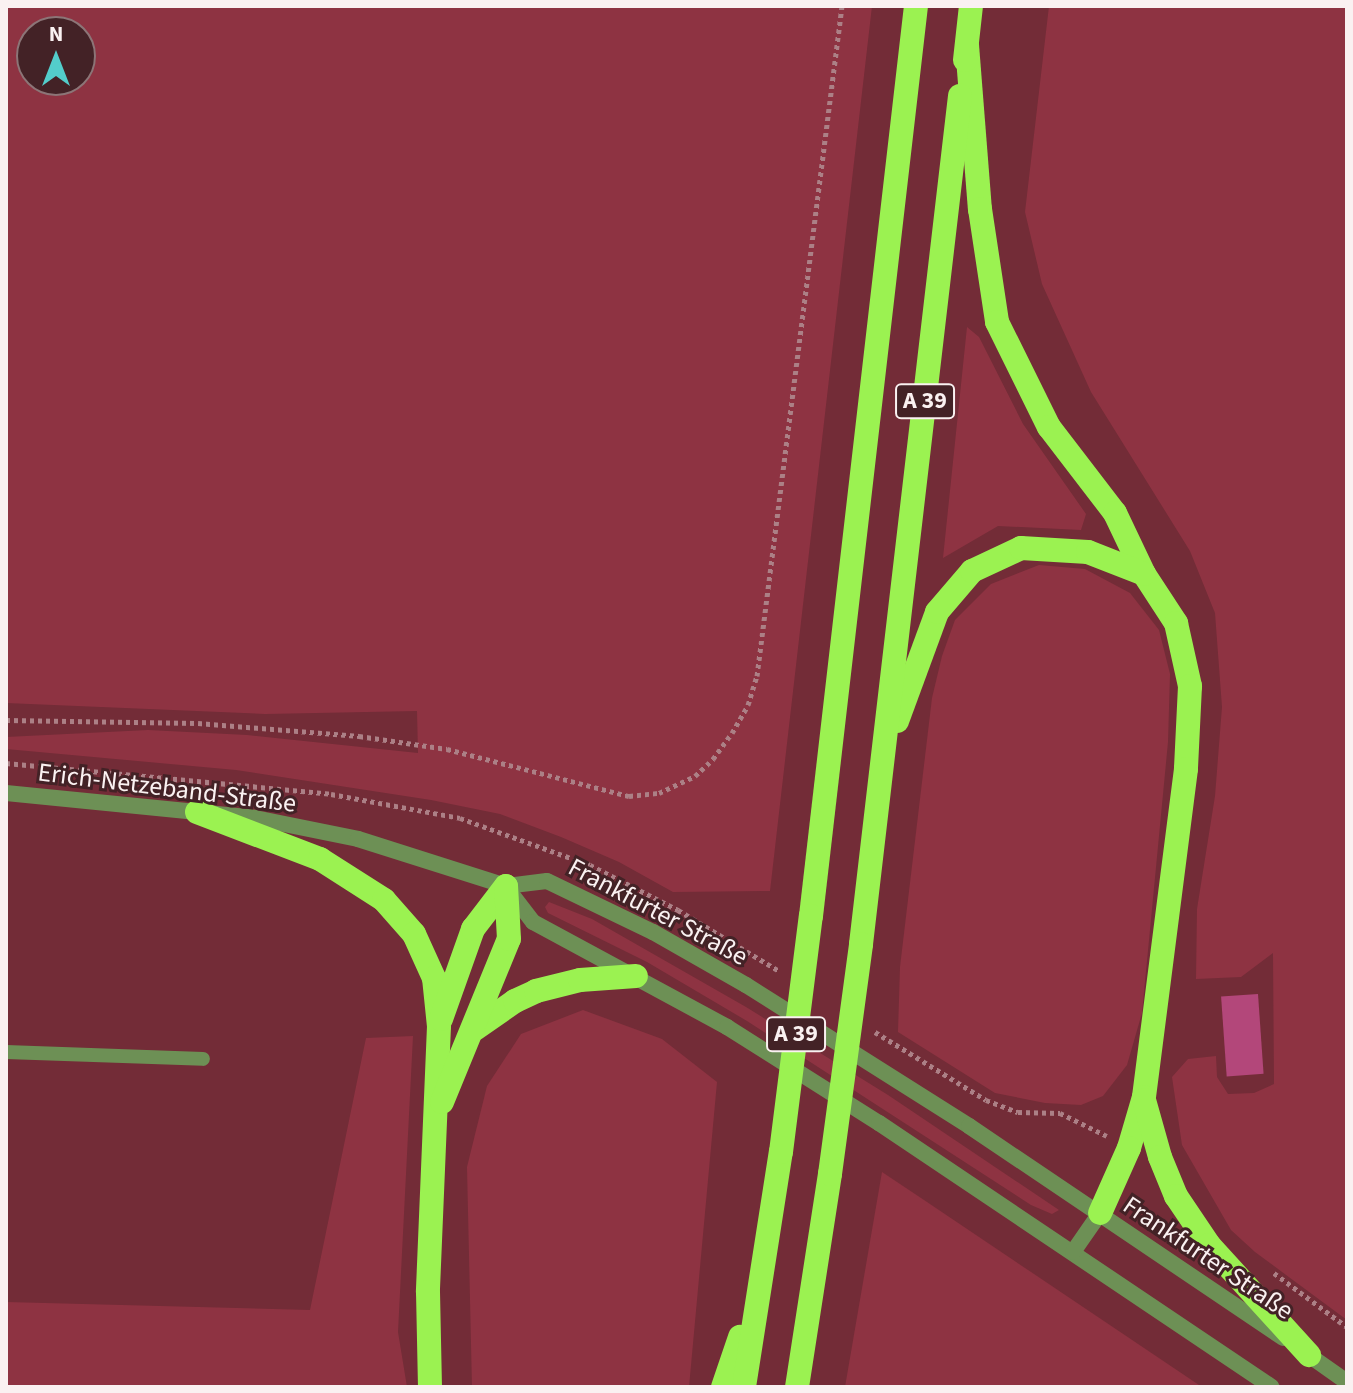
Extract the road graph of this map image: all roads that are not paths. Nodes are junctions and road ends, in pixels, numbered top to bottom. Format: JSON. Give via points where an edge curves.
{"nodes":[{"id":1,"x":916,"y":6,"type":"edge"},
{"id":2,"x":971,"y":6,"type":"edge"},
{"id":3,"x":967,"y":45,"type":"junction"},
{"id":4,"x":1144,"y":574,"type":"junction"},
{"id":5,"x":883,"y":757,"type":"junction"},
{"id":6,"x":6,"y":793,"type":"edge"},
{"id":7,"x":197,"y":812,"type":"junction"},
{"id":8,"x":506,"y":886,"type":"junction"},
{"id":9,"x":636,"y":976,"type":"junction"},
{"id":10,"x":439,"y":1026,"type":"junction"},
{"id":11,"x":475,"y":1029,"type":"junction"},
{"id":12,"x":6,"y":1052,"type":"edge"},
{"id":13,"x":203,"y":1059,"type":"dead end"},
{"id":14,"x":1144,"y":1097,"type":"junction"},
{"id":15,"x":437,"y":1115,"type":"junction"},
{"id":16,"x":1100,"y":1213,"type":"junction"},
{"id":17,"x":1073,"y":1252,"type":"junction"},
{"id":18,"x":764,"y":1266,"type":"junction"},
{"id":19,"x":1309,"y":1355,"type":"junction"},
{"id":20,"x":1347,"y":1382,"type":"edge"},
{"id":21,"x":430,"y":1387,"type":"edge"},
{"id":22,"x":723,"y":1387,"type":"edge"},
{"id":23,"x":744,"y":1387,"type":"edge"},
{"id":24,"x":797,"y":1387,"type":"edge"},
{"id":25,"x":1272,"y":1387,"type":"edge"}],
"edges":[{"from":1,"to":18,"type":"highway","number":"A 39","bridge":true,"via":[[811,916]]},
{"from":2,"to":3,"type":"highway","number":"A 39"},
{"from":3,"to":4,"type":"highway","via":[[980,209],[997,322],[1049,427],[1115,513]]},
{"from":3,"to":5,"type":"highway","number":"A 39"},
{"from":4,"to":5,"type":"highway","via":[[1088,552],[1021,548],[972,571],[937,612]]},
{"from":4,"to":14,"type":"highway","via":[[1176,623],[1190,686],[1186,769]]},
{"from":5,"to":24,"type":"highway","number":"A 39","bridge":true},
{"from":6,"to":7,"type":"street","name":"Erich-Netzeband-Straße"},
{"from":7,"to":8,"type":"street","name":"Erich-Netzeband-Straße","via":[[358,839]]},
{"from":7,"to":10,"type":"highway","via":[[320,859],[384,900],[414,934],[434,978]]},
{"from":8,"to":9,"type":"street","via":[[533,922]]},
{"from":8,"to":10,"type":"highway","via":[[473,929]]},
{"from":8,"to":11,"type":"highway","via":[[509,939]]},
{"from":8,"to":16,"type":"street","name":"Frankfurter Straße","via":[[547,881],[653,932],[746,985]]},
{"from":9,"to":11,"type":"highway","via":[[580,980],[536,991]]},
{"from":9,"to":17,"type":"street","via":[[816,1083]]},
{"from":10,"to":15,"type":"highway"},
{"from":11,"to":15,"type":"highway"},
{"from":12,"to":13,"type":"lane"},
{"from":14,"to":16,"type":"highway","via":[[1129,1148]]},
{"from":14,"to":19,"type":"highway","via":[[1176,1196],[1209,1245]]},
{"from":15,"to":21,"type":"highway","via":[[428,1292]]},
{"from":16,"to":17,"type":"street"},
{"from":16,"to":19,"type":"street","name":"Frankfurter Straße"},
{"from":17,"to":25,"type":"street"},
{"from":18,"to":22,"type":"highway"},
{"from":18,"to":23,"type":"highway","number":"A 39"},
{"from":19,"to":20,"type":"street","name":"Frankfurter Straße"}]}
